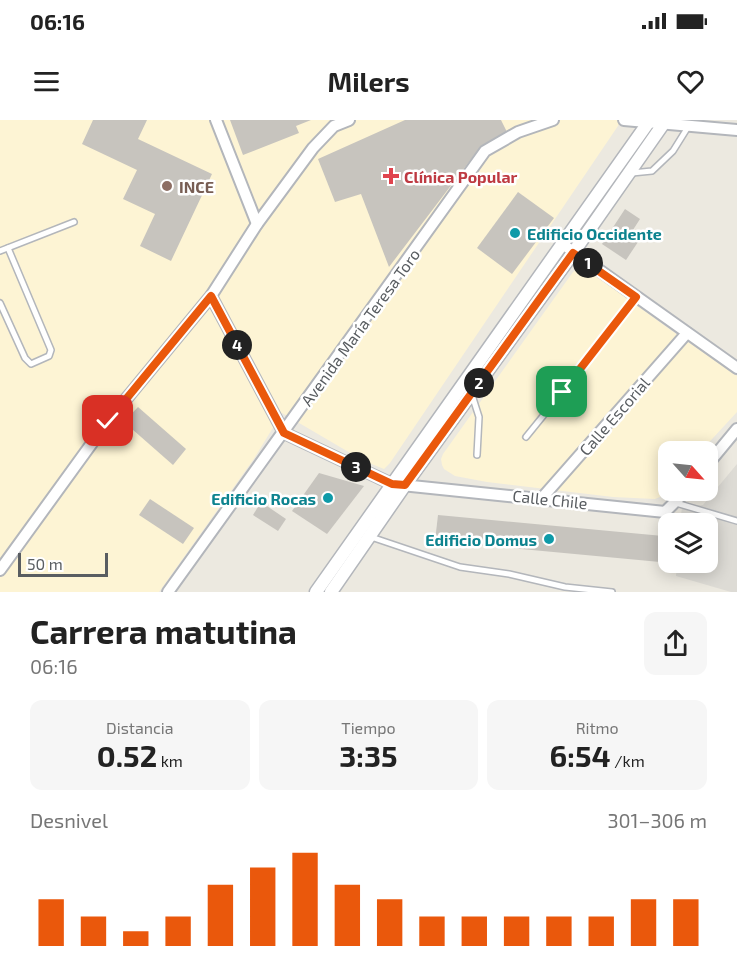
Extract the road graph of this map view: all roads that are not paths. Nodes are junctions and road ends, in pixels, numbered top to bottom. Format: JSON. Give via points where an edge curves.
{"nodes":[{"id":1,"x":216,"y":120,"type":"edge"},
{"id":2,"x":349,"y":120,"type":"edge"},
{"id":3,"x":553,"y":120,"type":"edge"},
{"id":4,"x":624,"y":120,"type":"edge"},
{"id":5,"x":649,"y":121,"type":"edge"},
{"id":6,"x":665,"y":121,"type":"edge"},
{"id":7,"x":688,"y":125,"type":"junction"},
{"id":8,"x":737,"y":130,"type":"edge"},
{"id":9,"x":629,"y":173,"type":"junction"},
{"id":10,"x":74,"y":222,"type":"dead end"},
{"id":11,"x":257,"y":224,"type":"junction"},
{"id":12,"x":561,"y":243,"type":"junction"},
{"id":13,"x":8,"y":248,"type":"junction"},
{"id":14,"x":0,"y":251,"type":"edge"},
{"id":15,"x":573,"y":253,"type":"junction"},
{"id":16,"x":211,"y":296,"type":"junction"},
{"id":17,"x":636,"y":297,"type":"junction"},
{"id":18,"x":0,"y":303,"type":"edge"},
{"id":19,"x":687,"y":333,"type":"junction"},
{"id":20,"x":737,"y":368,"type":"edge"},
{"id":21,"x":471,"y":393,"type":"junction"},
{"id":22,"x":737,"y":429,"type":"edge"},
{"id":23,"x":284,"y":433,"type":"junction"},
{"id":24,"x":526,"y":437,"type":"dead end"},
{"id":25,"x":718,"y":452,"type":"edge"},
{"id":26,"x":477,"y":455,"type":"dead end"},
{"id":27,"x":392,"y":484,"type":"junction"},
{"id":28,"x":405,"y":485,"type":"junction"},
{"id":29,"x":542,"y":498,"type":"junction"},
{"id":30,"x":676,"y":503,"type":"joint"},
{"id":31,"x":737,"y":521,"type":"edge"},
{"id":32,"x":369,"y":537,"type":"junction"},
{"id":33,"x":0,"y":570,"type":"edge"},
{"id":34,"x":168,"y":592,"type":"edge"},
{"id":35,"x":316,"y":592,"type":"edge"},
{"id":36,"x":331,"y":592,"type":"edge"},
{"id":37,"x":612,"y":592,"type":"edge"}],
"edges":[{"from":1,"to":11,"type":"street"},
{"from":2,"to":11,"type":"street","via":[[323,135]]},
{"from":3,"to":23,"type":"street","name":"Avenida María Teresa Toro","via":[[518,132],[485,152]]},
{"from":4,"to":5,"type":"street"},
{"from":5,"to":6,"type":"street"},
{"from":5,"to":12,"type":"street"},
{"from":6,"to":7,"type":"street"},
{"from":6,"to":9,"type":"street"},
{"from":7,"to":8,"type":"street"},
{"from":7,"to":9,"type":"lane","via":[[673,152],[652,171]]},
{"from":9,"to":15,"type":"street"},
{"from":10,"to":13,"type":"lane"},
{"from":11,"to":16,"type":"street"},
{"from":12,"to":15,"type":"street"},
{"from":12,"to":27,"type":"street"},
{"from":13,"to":14,"type":"lane"},
{"from":13,"to":18,"type":"lane","via":[[51,350],[49,356],[31,364],[25,358]]},
{"from":15,"to":17,"type":"street"},
{"from":15,"to":21,"type":"street"},
{"from":16,"to":23,"type":"street"},
{"from":16,"to":33,"type":"street","via":[[108,421]]},
{"from":17,"to":19,"type":"street"},
{"from":17,"to":24,"type":"lane"},
{"from":19,"to":20,"type":"street"},
{"from":19,"to":29,"type":"street","name":"Calle Escorial"},
{"from":21,"to":26,"type":"lane","via":[[479,417]]},
{"from":21,"to":28,"type":"street"},
{"from":22,"to":25,"type":"street"},
{"from":23,"to":27,"type":"street"},
{"from":23,"to":34,"type":"street","name":"Avenida María Teresa Toro"},
{"from":27,"to":28,"type":"street","name":"Calle Chile"},
{"from":27,"to":35,"type":"street"},
{"from":28,"to":29,"type":"street","name":"Calle Chile"},
{"from":28,"to":32,"type":"street"},
{"from":29,"to":30,"type":"street","name":"Calle Chile","via":[[665,512]]},
{"from":30,"to":31,"type":"lane"},
{"from":32,"to":36,"type":"street"},
{"from":32,"to":37,"type":"lane","via":[[460,567]]}]}
